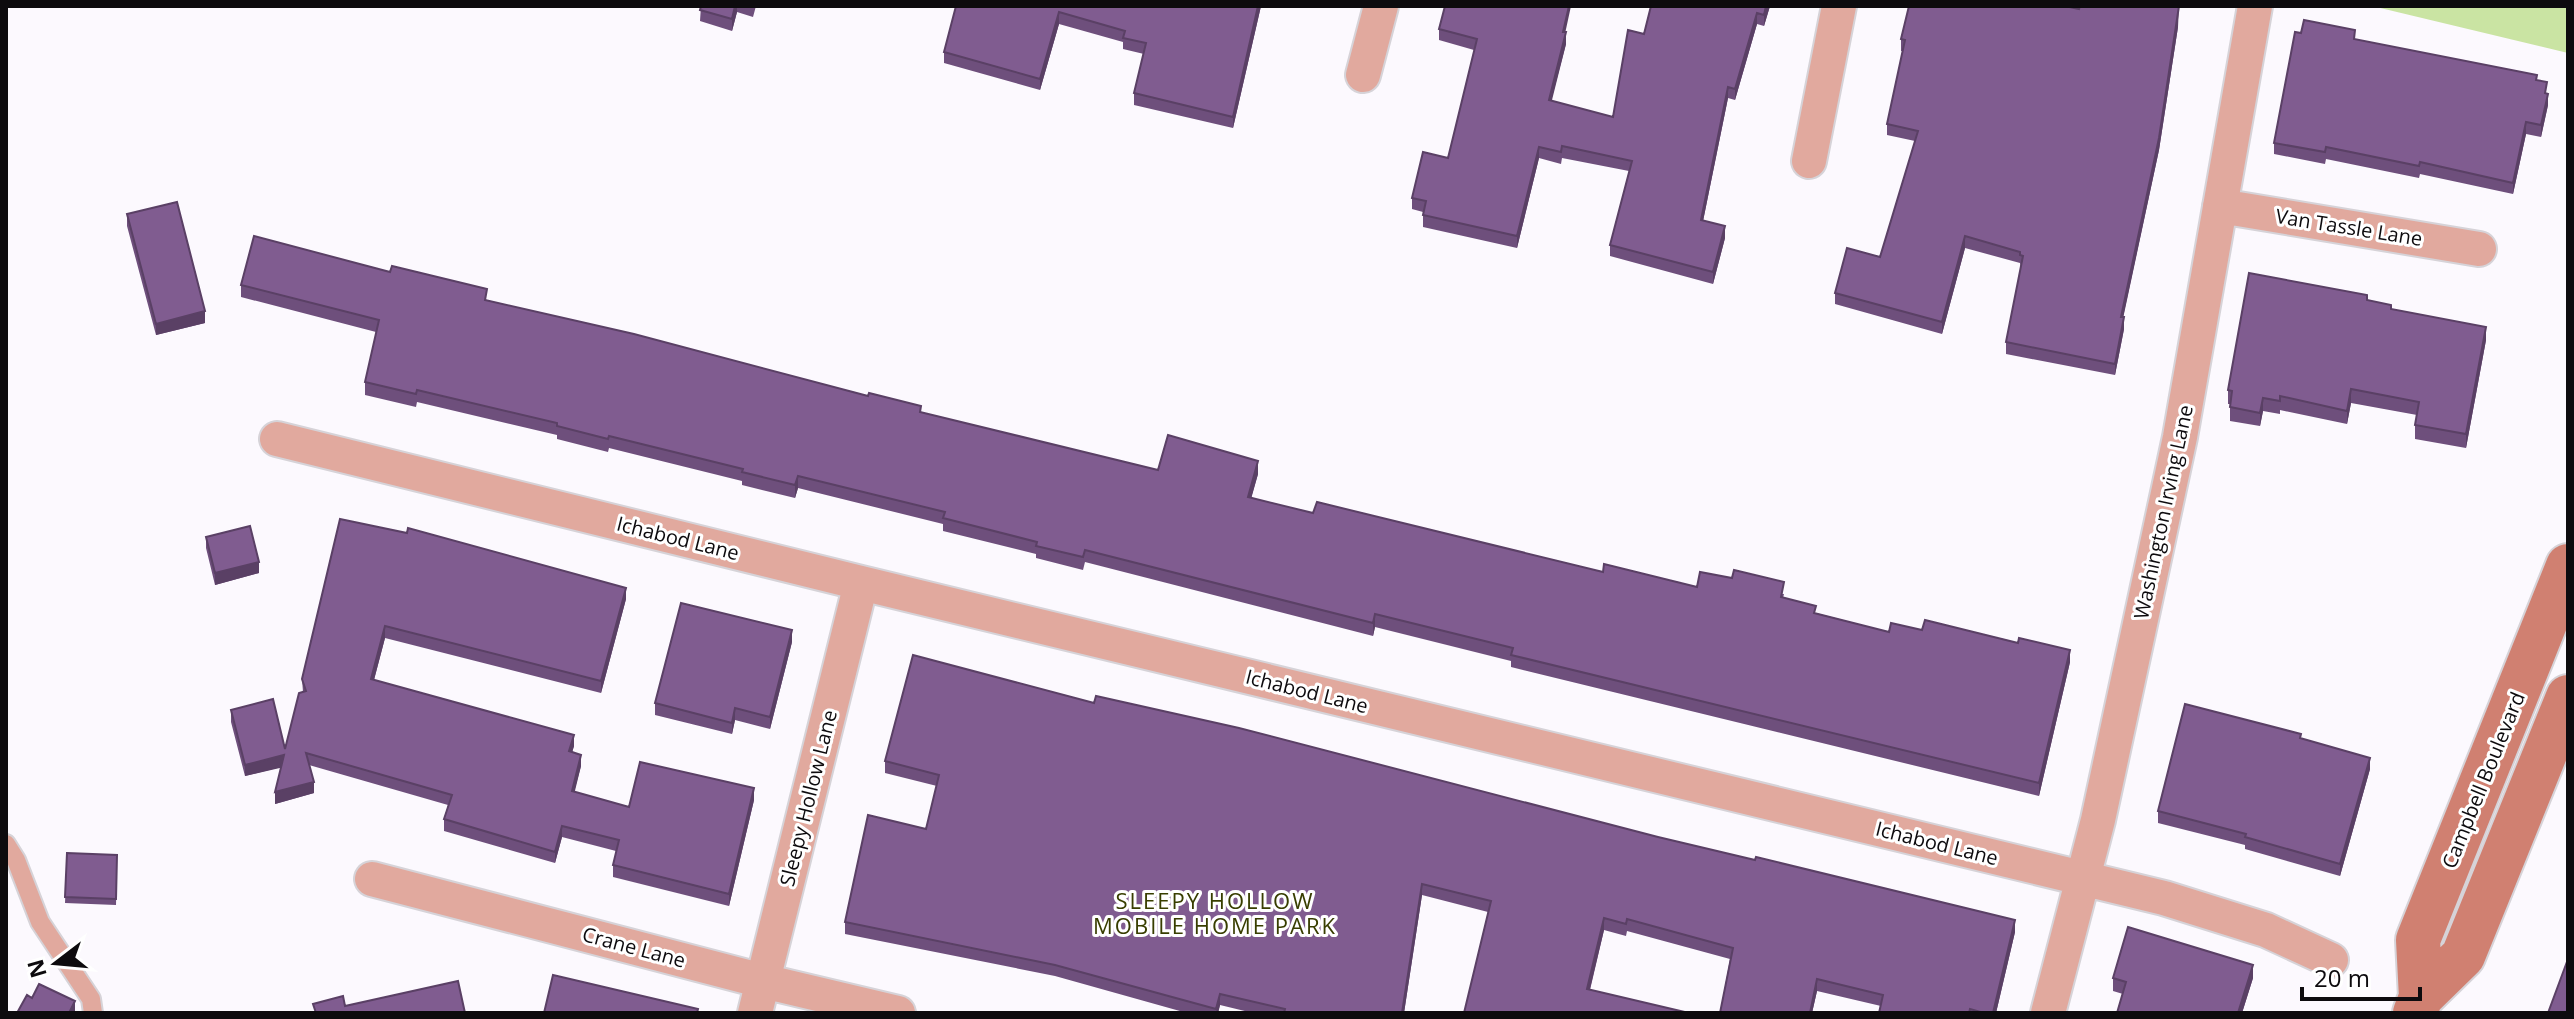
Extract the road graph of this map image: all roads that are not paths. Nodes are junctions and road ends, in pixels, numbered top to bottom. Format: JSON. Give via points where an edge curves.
{"nodes":[{"id":1,"x":1381,"y":6,"type":"edge"},
{"id":2,"x":1839,"y":6,"type":"edge"},
{"id":3,"x":2255,"y":6,"type":"edge"},
{"id":4,"x":1363,"y":75,"type":"dead end"},
{"id":5,"x":1809,"y":161,"type":"dead end"},
{"id":6,"x":2220,"y":206,"type":"junction"},
{"id":7,"x":2479,"y":249,"type":"dead end"},
{"id":8,"x":277,"y":439,"type":"dead end"},
{"id":9,"x":2568,"y":566,"type":"edge"},
{"id":10,"x":861,"y":583,"type":"junction"},
{"id":11,"x":2568,"y":697,"type":"edge"},
{"id":12,"x":6,"y":844,"type":"edge"},
{"id":13,"x":2081,"y":878,"type":"junction"},
{"id":14,"x":372,"y":879,"type":"dead end"},
{"id":15,"x":2331,"y":960,"type":"dead end"},
{"id":16,"x":759,"y":997,"type":"edge"},
{"id":17,"x":2418,"y":1005,"type":"edge"},
{"id":18,"x":93,"y":1013,"type":"edge"},
{"id":19,"x":898,"y":1013,"type":"edge"},
{"id":20,"x":2048,"y":1013,"type":"edge"}],
"edges":[{"from":1,"to":4,"type":"street"},
{"from":2,"to":5,"type":"street"},
{"from":3,"to":6,"type":"street","name":"Washington Irving Lane"},
{"from":6,"to":7,"type":"street","name":"Van Tassle Lane"},
{"from":6,"to":13,"type":"street","name":"Washington Irving Lane","via":[[2180,437]]},
{"from":8,"to":10,"type":"street","name":"Ichabod Lane"},
{"from":9,"to":17,"type":"street","name":"Campbell Boulevard","via":[[2418,940]]},
{"from":10,"to":13,"type":"street","name":"Ichabod Lane"},
{"from":10,"to":16,"type":"street","name":"Sleepy Hollow Lane"},
{"from":11,"to":17,"type":"street","name":"Campbell Boulevard","via":[[2463,956]]},
{"from":12,"to":18,"type":"lane","via":[[40,922],[91,999]]},
{"from":13,"to":15,"type":"street","name":"Ichabod Lane","via":[[2266,930]]},
{"from":13,"to":20,"type":"street","name":"Washington Irving Lane"},
{"from":14,"to":16,"type":"street","name":"Crane Lane"},
{"from":16,"to":19,"type":"street","name":"Crane Lane"}]}
